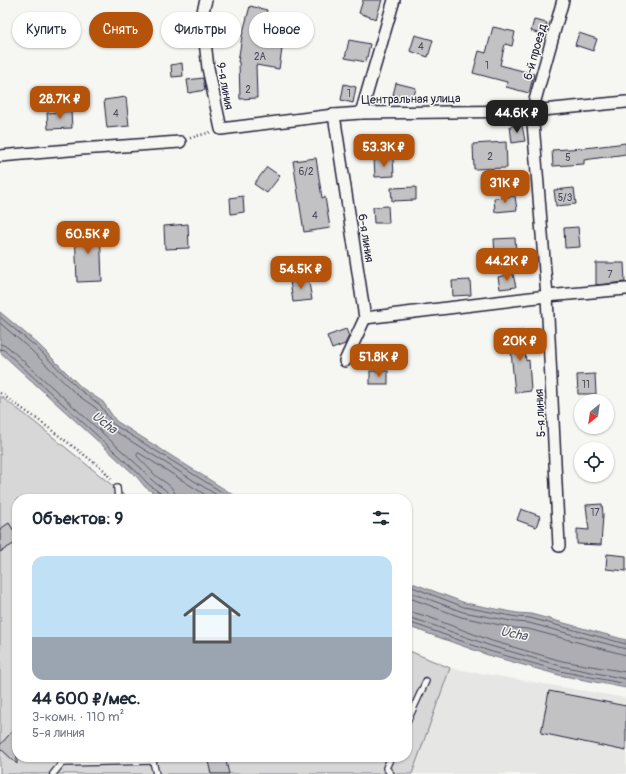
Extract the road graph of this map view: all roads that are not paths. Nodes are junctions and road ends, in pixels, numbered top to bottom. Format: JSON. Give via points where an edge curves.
{"nodes":[{"id":1,"x":206,"y":0,"type":"edge"},
{"id":2,"x":394,"y":0,"type":"edge"},
{"id":3,"x":563,"y":0,"type":"edge"},
{"id":4,"x":626,"y":102,"type":"edge"},
{"id":5,"x":532,"y":111,"type":"junction"},
{"id":6,"x":361,"y":113,"type":"junction"},
{"id":7,"x":334,"y":115,"type":"junction"},
{"id":8,"x":221,"y":129,"type":"joint"},
{"id":9,"x":180,"y":142,"type":"road end"},
{"id":10,"x":0,"y":156,"type":"edge"},
{"id":11,"x":626,"y":289,"type":"edge"},
{"id":12,"x":547,"y":296,"type":"junction"},
{"id":13,"x":365,"y":318,"type":"junction"},
{"id":14,"x":346,"y":361,"type":"dead end"},
{"id":15,"x":117,"y":488,"type":"road end"},
{"id":16,"x":118,"y":494,"type":"edge"},
{"id":17,"x":559,"y":546,"type":"dead end"},
{"id":18,"x":426,"y":681,"type":"dead end"},
{"id":19,"x":412,"y":711,"type":"edge"},
{"id":20,"x":85,"y":762,"type":"edge"},
{"id":21,"x":154,"y":762,"type":"edge"},
{"id":22,"x":389,"y":762,"type":"edge"},
{"id":23,"x":53,"y":774,"type":"edge"},
{"id":24,"x":156,"y":774,"type":"edge"},
{"id":25,"x":391,"y":774,"type":"edge"}],
"edges":[{"from":1,"to":8,"type":"street","name":"9-я линия","via":[[202,15],[208,68]]},
{"from":2,"to":6,"type":"street"},
{"from":3,"to":5,"type":"street","name":"6-й проезд"},
{"from":4,"to":5,"type":"street","name":"Центральная улица"},
{"from":5,"to":6,"type":"street","name":"Центральная улица"},
{"from":5,"to":12,"type":"street","name":"5-я линия"},
{"from":6,"to":7,"type":"street","name":"Центральная улица"},
{"from":7,"to":8,"type":"street","name":"Центральная улица"},
{"from":7,"to":13,"type":"street","name":"6-я линия"},
{"from":9,"to":10,"type":"street"},
{"from":11,"to":12,"type":"street"},
{"from":12,"to":13,"type":"street"},
{"from":12,"to":17,"type":"street","name":"5-я линия"},
{"from":13,"to":14,"type":"street"},
{"from":15,"to":16,"type":"lane"},
{"from":18,"to":19,"type":"lane"},
{"from":20,"to":23,"type":"lane","via":[[62,763]]},
{"from":21,"to":24,"type":"lane"},
{"from":22,"to":25,"type":"lane","via":[[386,768]]}]}
